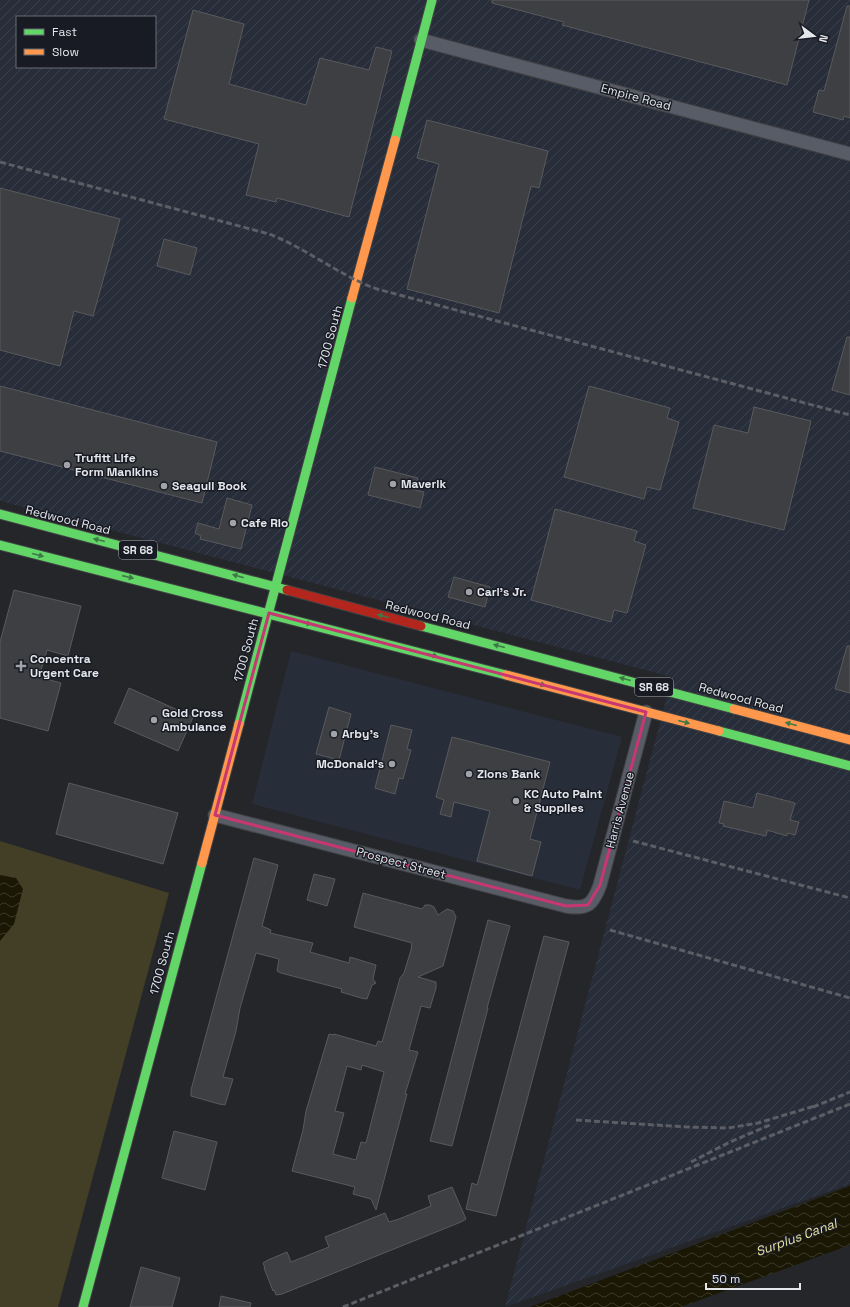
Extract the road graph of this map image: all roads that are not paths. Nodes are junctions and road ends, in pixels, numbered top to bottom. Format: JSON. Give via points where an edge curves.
{"nodes":[{"id":1,"x":432,"y":0,"type":"edge"},
{"id":2,"x":421,"y":40,"type":"junction"},
{"id":3,"x":850,"y":154,"type":"edge"},
{"id":4,"x":0,"y":514,"type":"edge"},
{"id":5,"x":0,"y":545,"type":"edge"},
{"id":6,"x":275,"y":587,"type":"junction"},
{"id":7,"x":268,"y":613,"type":"junction"},
{"id":8,"x":646,"y":712,"type":"junction"},
{"id":9,"x":850,"y":740,"type":"edge"},
{"id":10,"x":850,"y":766,"type":"edge"},
{"id":11,"x":215,"y":815,"type":"junction"},
{"id":12,"x":588,"y":905,"type":"joint"},
{"id":13,"x":83,"y":1307,"type":"edge"}],
"edges":[{"from":1,"to":2,"type":"main road","name":"1700 South"},
{"from":2,"to":3,"type":"street","name":"Empire Road"},
{"from":2,"to":6,"type":"main road","name":"1700 South"},
{"from":6,"to":4,"type":"main road","name":"Redwood Road","number":"SR 68","one_way":true},
{"from":5,"to":7,"type":"main road","number":"SR 68","one_way":true},
{"from":6,"to":7,"type":"main road","name":"1700 South"},
{"from":9,"to":6,"type":"main road","name":"Redwood Road","number":"SR 68","one_way":true},
{"from":7,"to":8,"type":"main road","number":"SR 68","one_way":true},
{"from":7,"to":11,"type":"main road","name":"1700 South"},
{"from":8,"to":10,"type":"main road","number":"SR 68","one_way":true},
{"from":8,"to":12,"type":"street","name":"Harris Avenue","via":[[600,885],[595,898]]},
{"from":11,"to":12,"type":"street","name":"Prospect Street","via":[[566,906],[578,908]]},
{"from":11,"to":13,"type":"main road","name":"1700 South"}]}
